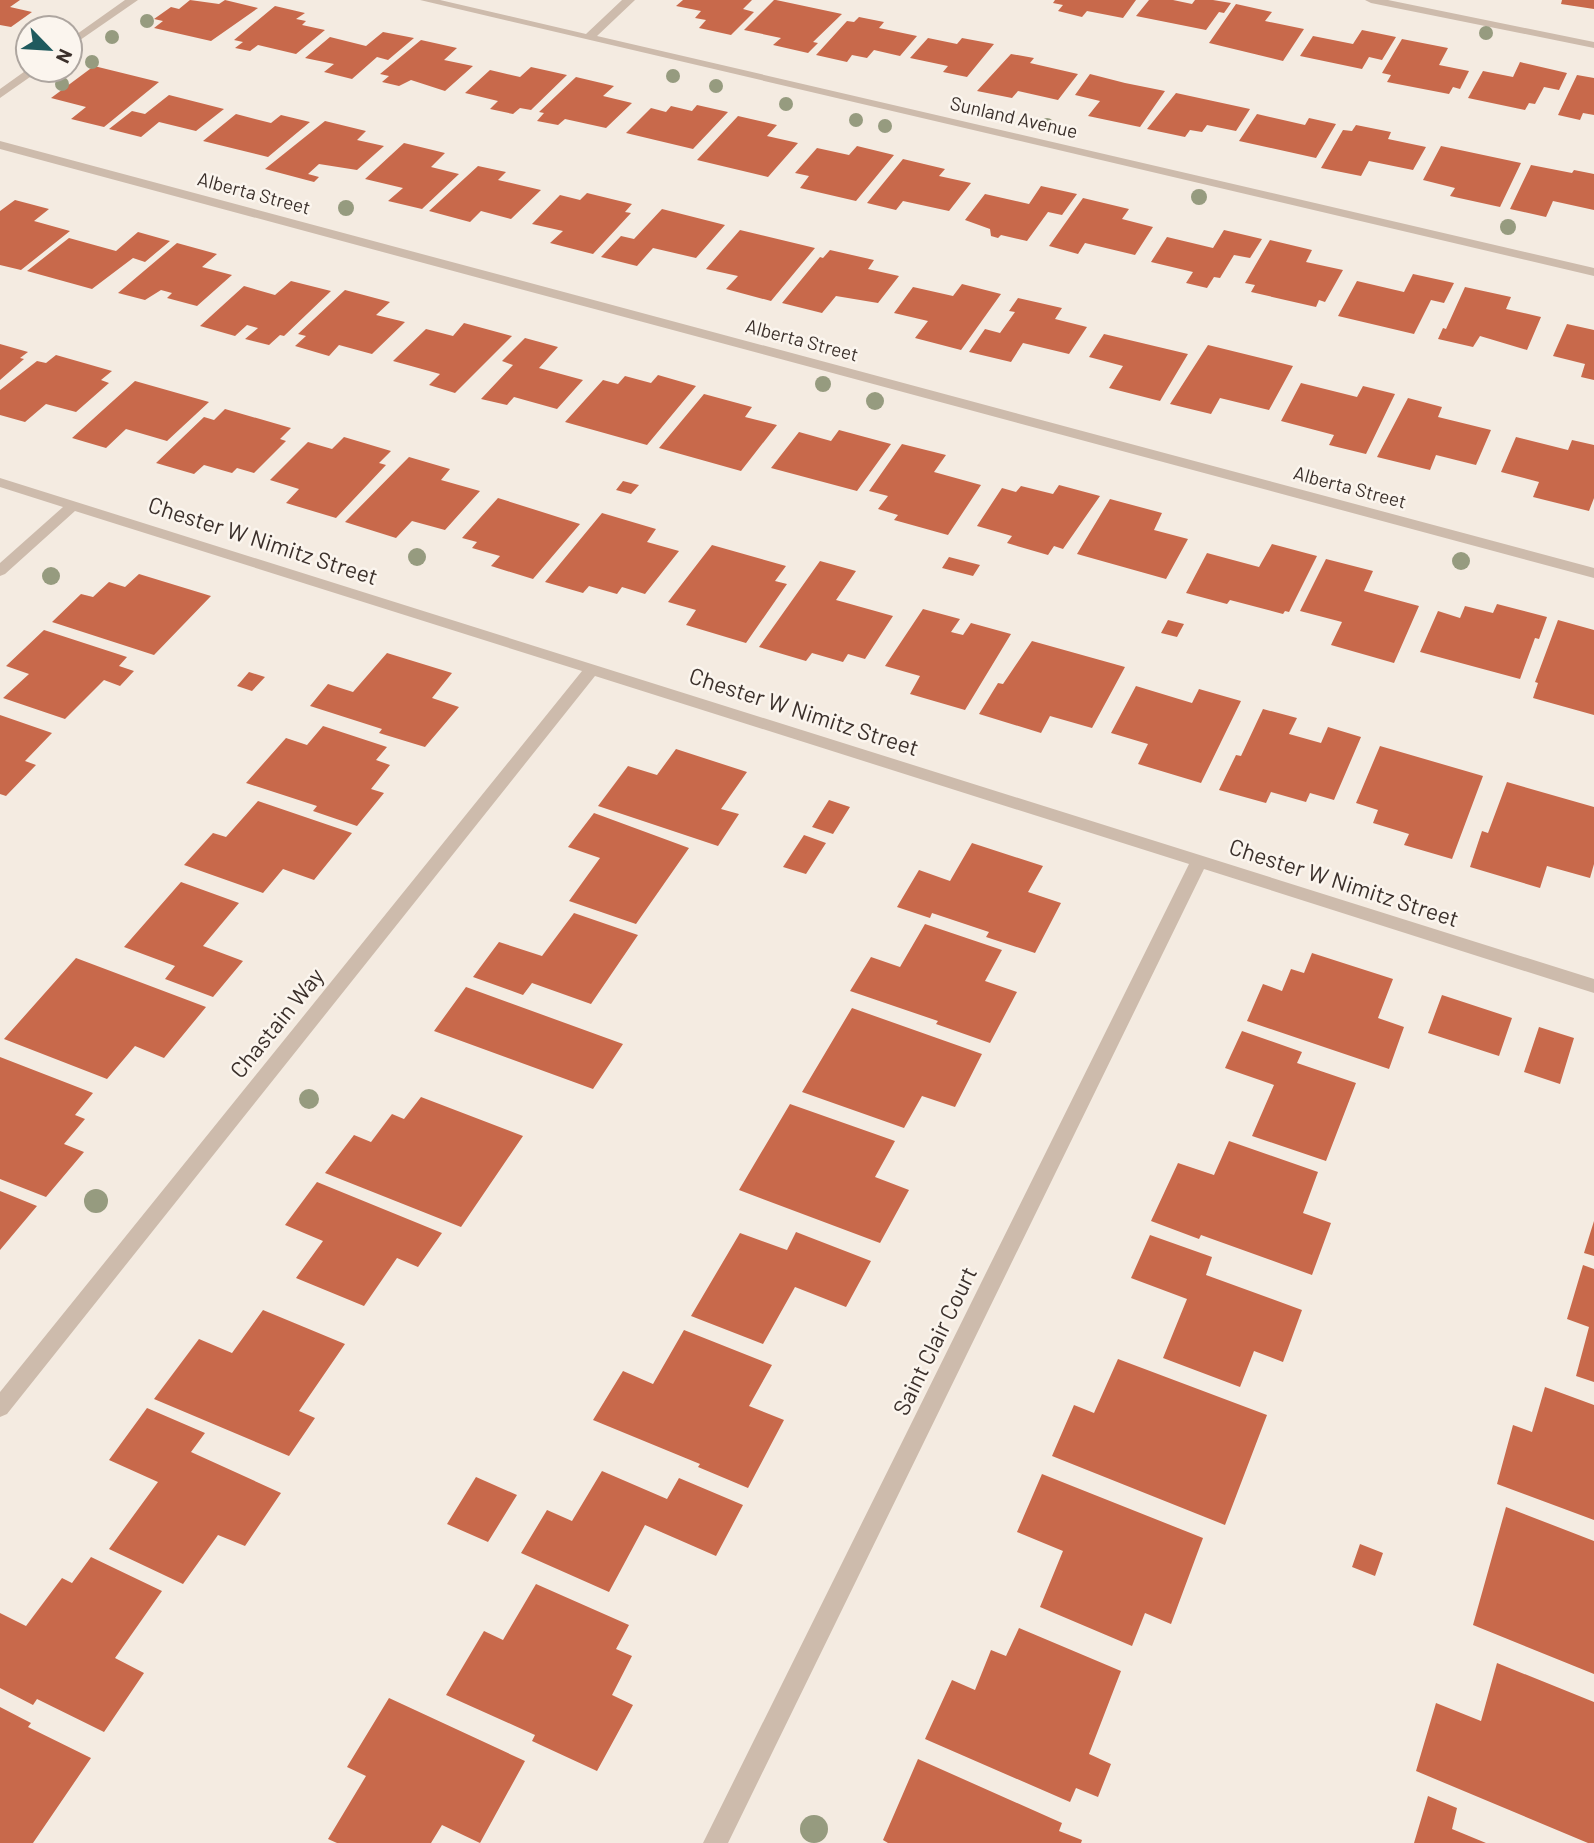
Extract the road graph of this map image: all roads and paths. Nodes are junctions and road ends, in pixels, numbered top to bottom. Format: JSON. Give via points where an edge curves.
{"nodes":[{"id":1,"x":132,"y":0,"type":"edge"},
{"id":2,"x":426,"y":0,"type":"edge"},
{"id":3,"x":629,"y":0,"type":"edge"},
{"id":4,"x":1371,"y":0,"type":"edge"},
{"id":5,"x":84,"y":34,"type":"edge"},
{"id":6,"x":588,"y":38,"type":"junction"},
{"id":7,"x":1594,"y":45,"type":"edge"},
{"id":8,"x":0,"y":145,"type":"edge"},
{"id":9,"x":1594,"y":272,"type":"edge"},
{"id":10,"x":0,"y":482,"type":"edge"},
{"id":11,"x":73,"y":505,"type":"junction"},
{"id":12,"x":0,"y":571,"type":"edge"},
{"id":13,"x":1594,"y":573,"type":"edge"},
{"id":14,"x":592,"y":669,"type":"junction"},
{"id":15,"x":1199,"y":861,"type":"junction"},
{"id":16,"x":1594,"y":986,"type":"edge"},
{"id":17,"x":0,"y":1408,"type":"edge"},
{"id":18,"x":715,"y":1843,"type":"edge"}],
"edges":[{"from":1,"to":5,"type":"street"},
{"from":2,"to":6,"type":"street","name":"Sunland Avenue"},
{"from":3,"to":6,"type":"street"},
{"from":4,"to":7,"type":"street"},
{"from":6,"to":9,"type":"street","name":"Sunland Avenue"},
{"from":8,"to":13,"type":"street","name":"Alberta Street"},
{"from":10,"to":11,"type":"street","name":"Chester W Nimitz Street"},
{"from":11,"to":12,"type":"street"},
{"from":11,"to":14,"type":"street","name":"Chester W Nimitz Street"},
{"from":14,"to":15,"type":"street","name":"Chester W Nimitz Street"},
{"from":14,"to":17,"type":"street","name":"Chastain Way"},
{"from":15,"to":16,"type":"street","name":"Chester W Nimitz Street"},
{"from":15,"to":18,"type":"street","name":"Saint Clair Court"}]}
